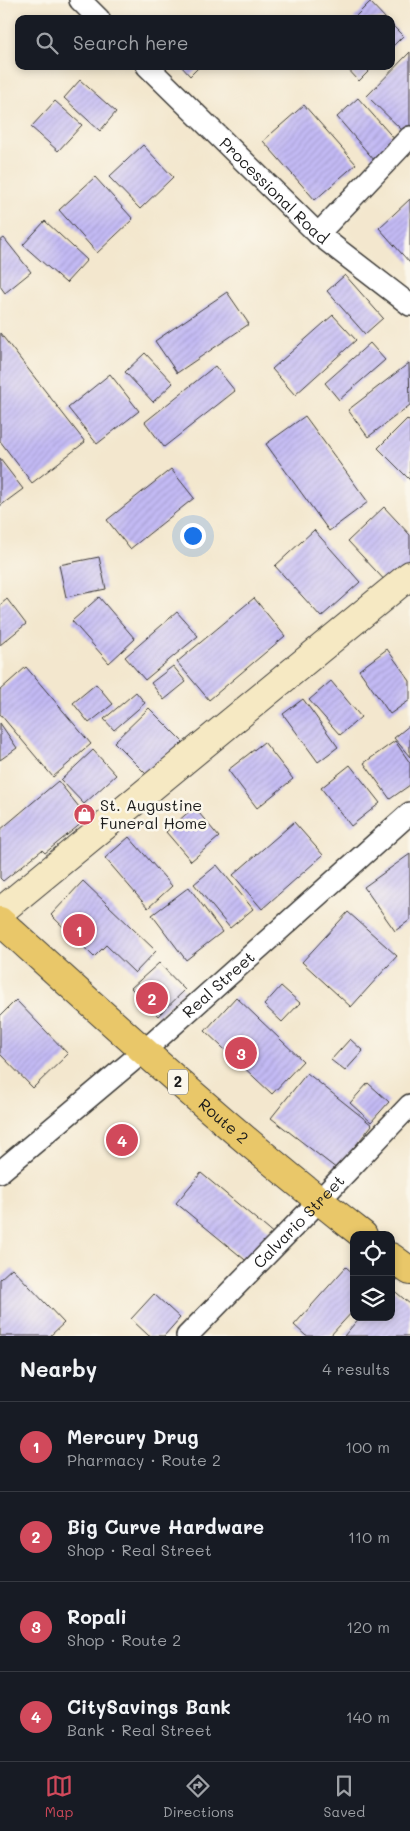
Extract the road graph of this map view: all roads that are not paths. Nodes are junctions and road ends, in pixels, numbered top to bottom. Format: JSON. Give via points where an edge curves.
{"nodes":[{"id":1,"x":80,"y":0,"type":"edge"},
{"id":2,"x":95,"y":15,"type":"edge"},
{"id":3,"x":151,"y":70,"type":"edge"},
{"id":4,"x":410,"y":137,"type":"edge"},
{"id":5,"x":318,"y":234,"type":"junction"},
{"id":6,"x":410,"y":305,"type":"edge"},
{"id":7,"x":410,"y":575,"type":"edge"},
{"id":8,"x":410,"y":813,"type":"edge"},
{"id":9,"x":0,"y":912,"type":"edge"},
{"id":10,"x":0,"y":921,"type":"edge"},
{"id":11,"x":144,"y":1051,"type":"junction"},
{"id":12,"x":410,"y":1105,"type":"edge"},
{"id":13,"x":0,"y":1172,"type":"edge"},
{"id":14,"x":319,"y":1201,"type":"junction"},
{"id":15,"x":358,"y":1231,"type":"edge"},
{"id":16,"x":395,"y":1260,"type":"edge"},
{"id":17,"x":410,"y":1271,"type":"edge"},
{"id":18,"x":187,"y":1336,"type":"edge"}],
"edges":[{"from":1,"to":2,"type":"street"},
{"from":3,"to":5,"type":"street","name":"Processional Road"},
{"from":4,"to":5,"type":"street"},
{"from":5,"to":6,"type":"street","name":"Processional Road"},
{"from":7,"to":9,"type":"main road"},
{"from":8,"to":11,"type":"street","name":"Real Street"},
{"from":10,"to":11,"type":"highway","name":"Route 2","number":"2"},
{"from":11,"to":13,"type":"street","name":"Real Street"},
{"from":11,"to":14,"type":"highway","name":"Route 2","number":"2"},
{"from":12,"to":14,"type":"street","name":"Calvario Street"},
{"from":14,"to":15,"type":"highway","name":"Route 2","number":"2"},
{"from":14,"to":18,"type":"street","name":"Calvario Street"},
{"from":16,"to":17,"type":"highway"}]}
